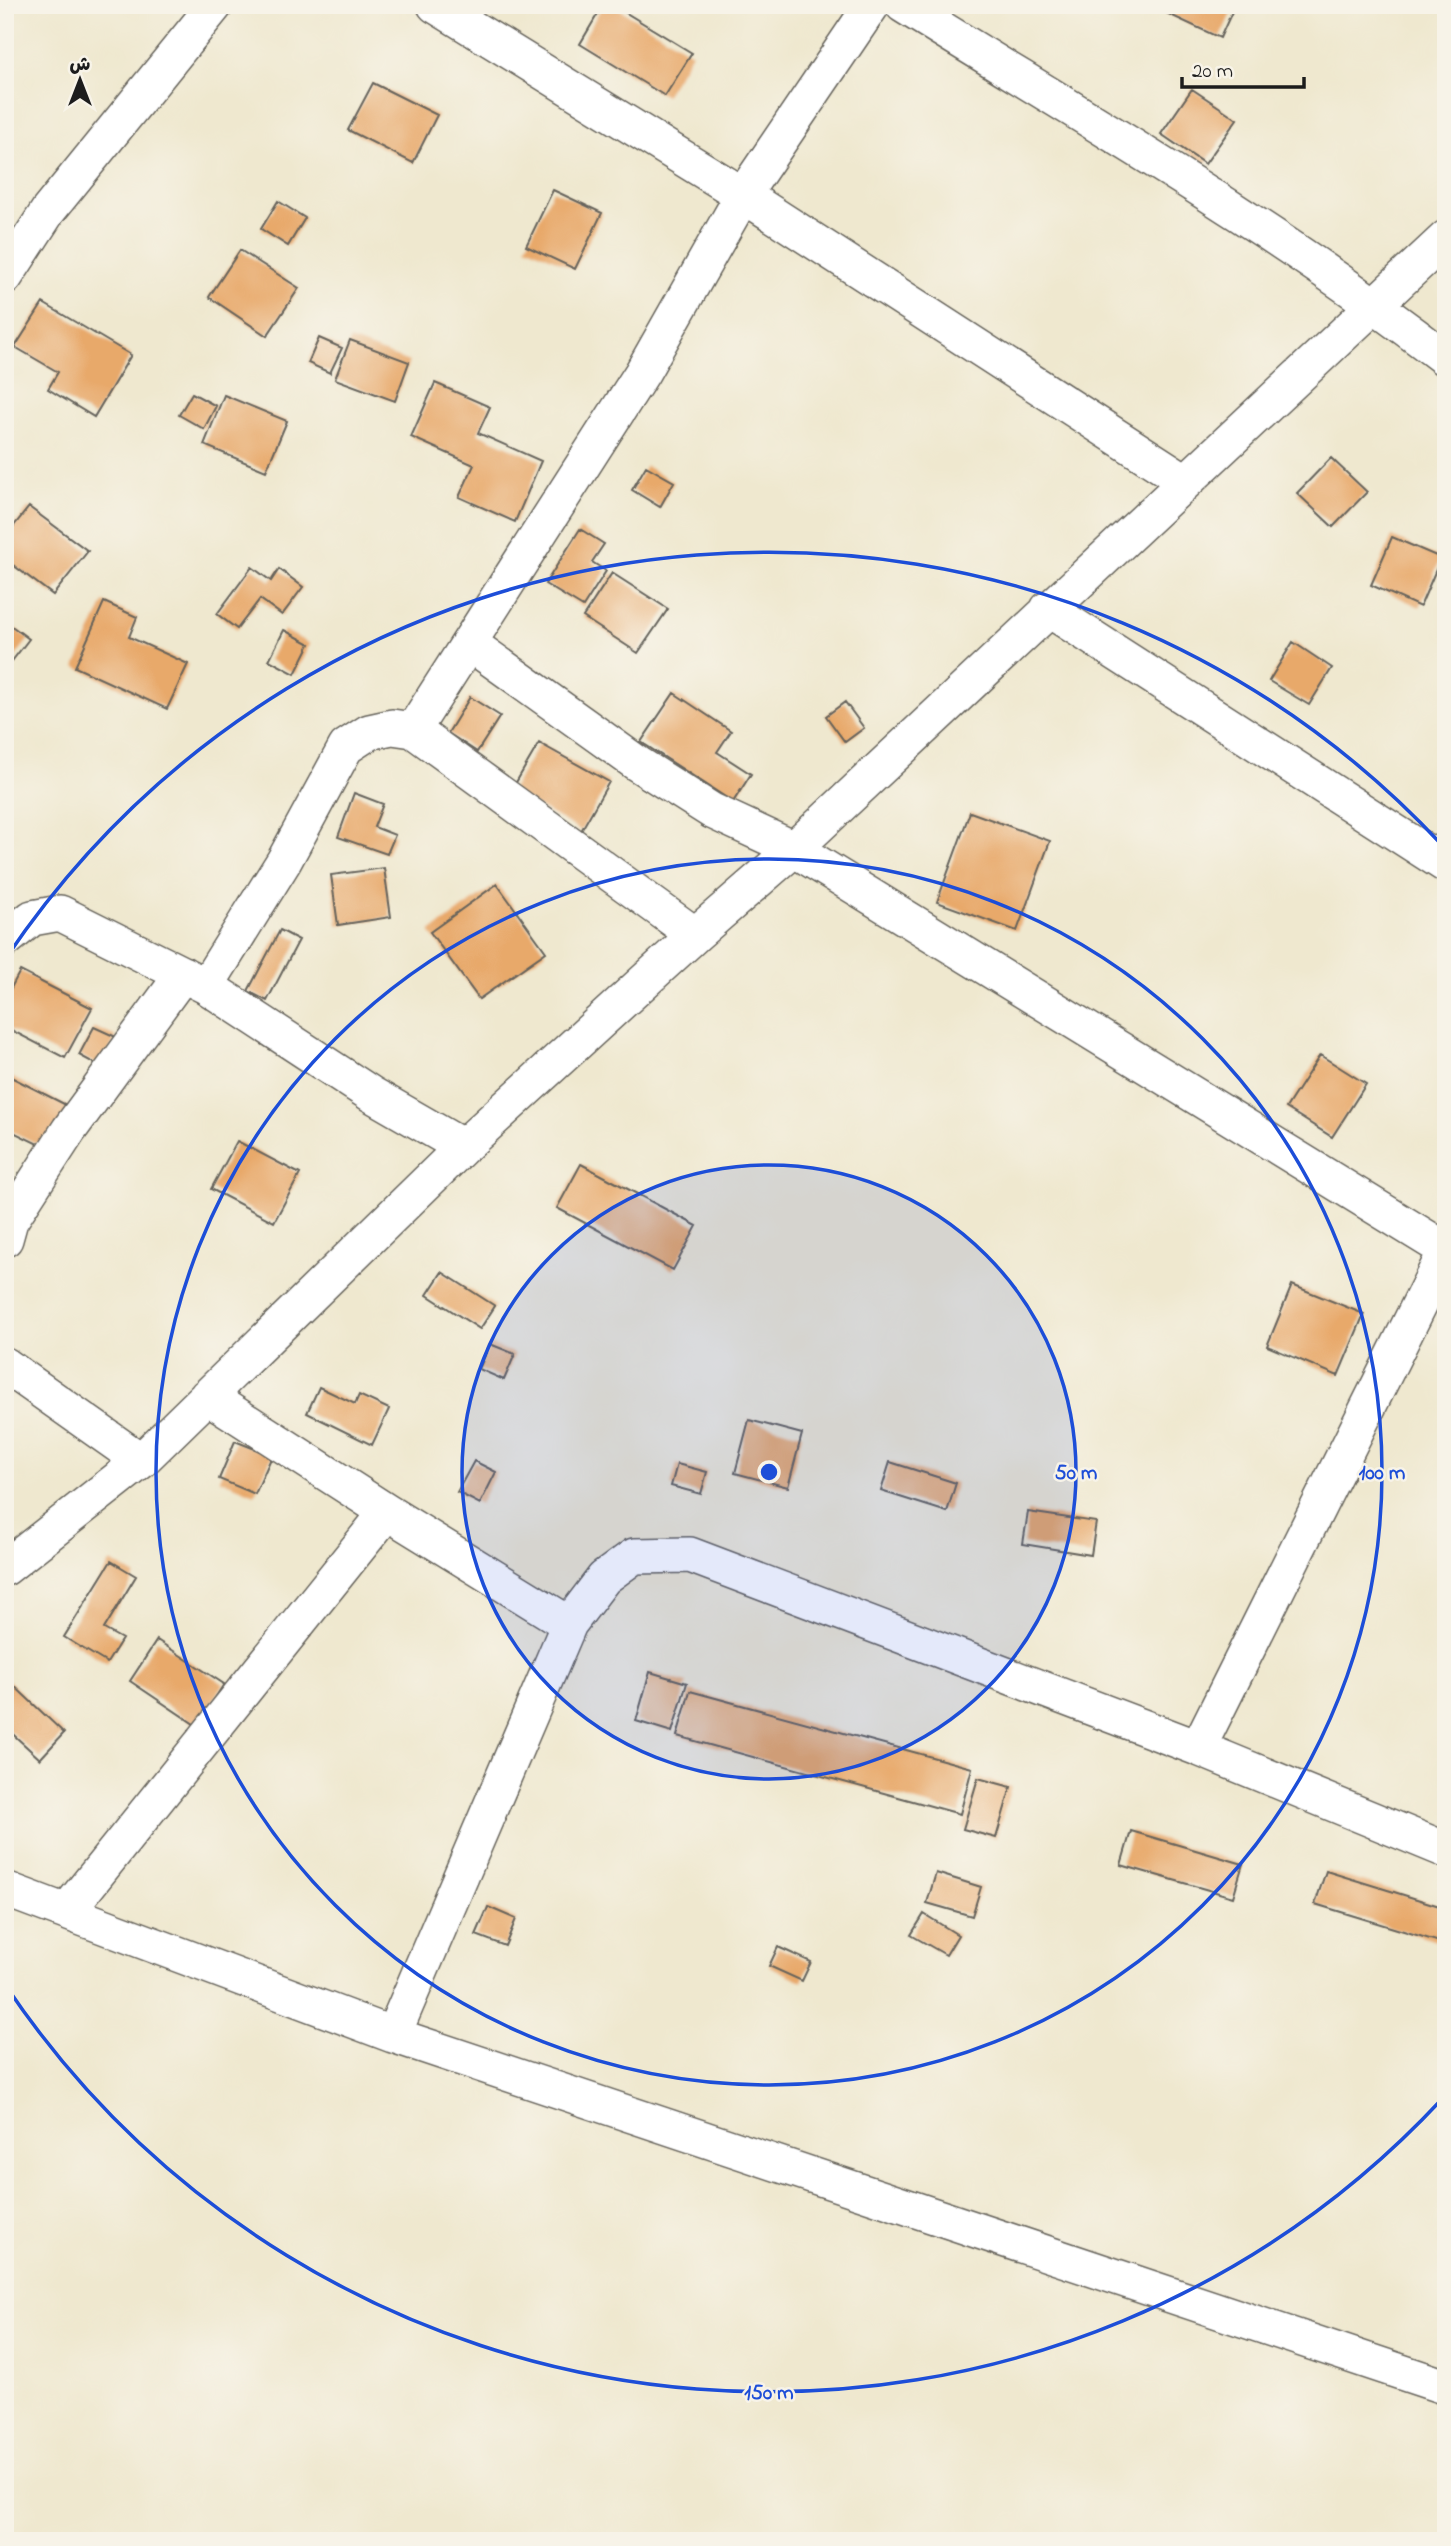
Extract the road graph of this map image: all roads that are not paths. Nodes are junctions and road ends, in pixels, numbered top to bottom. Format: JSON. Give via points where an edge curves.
{"nodes":[{"id":1,"x":215,"y":5,"type":"edge"},
{"id":2,"x":435,"y":5,"type":"edge"},
{"id":3,"x":872,"y":5,"type":"edge"},
{"id":4,"x":903,"y":5,"type":"edge"},
{"id":5,"x":743,"y":195,"type":"junction"},
{"id":6,"x":1446,"y":238,"type":"edge"},
{"id":7,"x":5,"y":277,"type":"edge"},
{"id":8,"x":1375,"y":304,"type":"junction"},
{"id":9,"x":1446,"y":359,"type":"edge"},
{"id":10,"x":1185,"y":481,"type":"junction"},
{"id":11,"x":1048,"y":609,"type":"junction"},
{"id":12,"x":469,"y":643,"type":"junction"},
{"id":13,"x":413,"y":730,"type":"junction"},
{"id":14,"x":794,"y":849,"type":"junction"},
{"id":15,"x":1446,"y":865,"type":"edge"},
{"id":16,"x":695,"y":935,"type":"junction"},
{"id":17,"x":5,"y":940,"type":"edge"},
{"id":18,"x":194,"y":980,"type":"junction"},
{"id":19,"x":463,"y":1147,"type":"junction"},
{"id":20,"x":5,"y":1239,"type":"edge"},
{"id":21,"x":1446,"y":1250,"type":"edge"},
{"id":22,"x":5,"y":1365,"type":"edge"},
{"id":23,"x":208,"y":1396,"type":"junction"},
{"id":24,"x":141,"y":1461,"type":"junction"},
{"id":25,"x":387,"y":1513,"type":"junction"},
{"id":26,"x":5,"y":1568,"type":"edge"},
{"id":27,"x":569,"y":1624,"type":"junction"},
{"id":28,"x":1198,"y":1748,"type":"junction"},
{"id":29,"x":1446,"y":1850,"type":"edge"},
{"id":30,"x":5,"y":1889,"type":"edge"},
{"id":31,"x":67,"y":1912,"type":"junction"},
{"id":32,"x":393,"y":2035,"type":"junction"},
{"id":33,"x":1446,"y":2387,"type":"edge"}],
"edges":[{"from":1,"to":7,"type":"street","via":[[48,211]]},
{"from":2,"to":5,"type":"street"},
{"from":3,"to":5,"type":"street"},
{"from":4,"to":8,"type":"street"},
{"from":5,"to":10,"type":"street"},
{"from":5,"to":12,"type":"street","via":[[642,373]]},
{"from":6,"to":8,"type":"street"},
{"from":8,"to":9,"type":"street"},
{"from":8,"to":10,"type":"street"},
{"from":10,"to":11,"type":"street"},
{"from":11,"to":14,"type":"street"},
{"from":11,"to":15,"type":"street"},
{"from":12,"to":13,"type":"street"},
{"from":12,"to":14,"type":"street","via":[[712,811]]},
{"from":13,"to":16,"type":"street"},
{"from":13,"to":18,"type":"street","via":[[392,727],[369,732],[346,747],[284,861]]},
{"from":14,"to":16,"type":"street"},
{"from":14,"to":21,"type":"street"},
{"from":16,"to":19,"type":"street"},
{"from":17,"to":18,"type":"street","via":[[32,918],[60,913]]},
{"from":18,"to":19,"type":"street"},
{"from":18,"to":20,"type":"street","via":[[69,1130],[10,1221]]},
{"from":19,"to":23,"type":"street"},
{"from":21,"to":28,"type":"street"},
{"from":22,"to":24,"type":"street"},
{"from":23,"to":24,"type":"street"},
{"from":23,"to":25,"type":"street"},
{"from":24,"to":26,"type":"street"},
{"from":25,"to":27,"type":"street"},
{"from":25,"to":31,"type":"street"},
{"from":27,"to":28,"type":"street","via":[[604,1578],[635,1556],[691,1555]]},
{"from":27,"to":32,"type":"street"},
{"from":28,"to":29,"type":"street"},
{"from":30,"to":31,"type":"street"},
{"from":31,"to":32,"type":"street"},
{"from":32,"to":33,"type":"street"}]}
